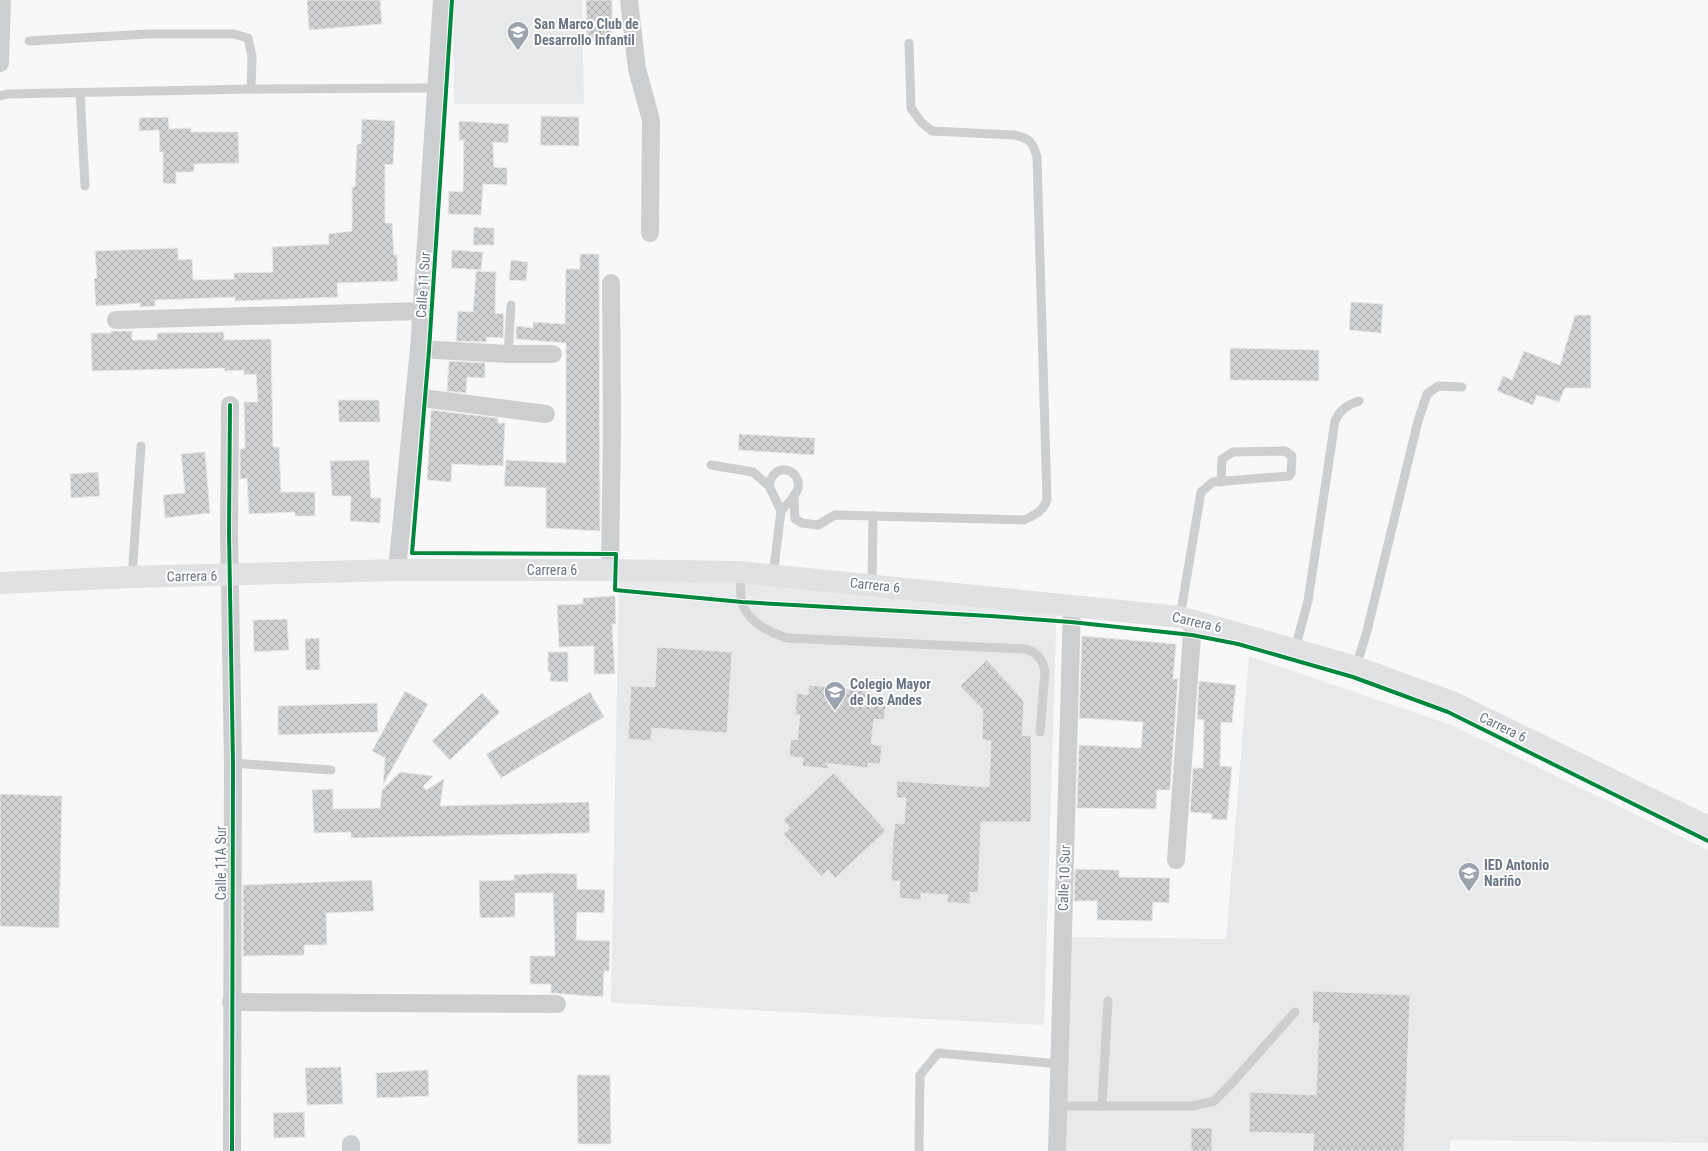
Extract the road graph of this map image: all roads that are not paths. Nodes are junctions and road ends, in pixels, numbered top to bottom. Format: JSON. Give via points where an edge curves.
{"nodes":[{"id":1,"x":2,"y":0,"type":"edge"},
{"id":2,"x":442,"y":0,"type":"edge"},
{"id":3,"x":629,"y":0,"type":"edge"},
{"id":4,"x":29,"y":41,"type":"dead end"},
{"id":5,"x":909,"y":43,"type":"dead end"},
{"id":6,"x":0,"y":63,"type":"edge"},
{"id":7,"x":436,"y":88,"type":"junction"},
{"id":8,"x":252,"y":89,"type":"junction"},
{"id":9,"x":80,"y":92,"type":"junction"},
{"id":10,"x":0,"y":96,"type":"edge"},
{"id":11,"x":85,"y":186,"type":"dead end"},
{"id":12,"x":650,"y":233,"type":"dead end"},
{"id":13,"x":611,"y":283,"type":"dead end"},
{"id":14,"x":511,"y":304,"type":"dead end"},
{"id":15,"x":421,"y":311,"type":"junction"},
{"id":16,"x":116,"y":320,"type":"dead end"},
{"id":17,"x":419,"y":349,"type":"junction"},
{"id":18,"x":508,"y":354,"type":"junction"},
{"id":19,"x":553,"y":354,"type":"dead end"},
{"id":20,"x":1462,"y":387,"type":"dead end"},
{"id":21,"x":414,"y":397,"type":"junction"},
{"id":22,"x":1359,"y":401,"type":"dead end"},
{"id":23,"x":230,"y":405,"type":"dead end"},
{"id":24,"x":546,"y":414,"type":"dead end"},
{"id":25,"x":141,"y":446,"type":"dead end"},
{"id":26,"x":711,"y":465,"type":"dead end"},
{"id":27,"x":1221,"y":482,"type":"junction"},
{"id":28,"x":769,"y":486,"type":"junction"},
{"id":29,"x":794,"y":495,"type":"junction"},
{"id":30,"x":781,"y":511,"type":"junction"},
{"id":31,"x":873,"y":516,"type":"junction"},
{"id":32,"x":398,"y":570,"type":"junction"},
{"id":33,"x":610,"y":570,"type":"junction"},
{"id":34,"x":740,"y":572,"type":"junction"},
{"id":35,"x":773,"y":575,"type":"junction"},
{"id":36,"x":230,"y":576,"type":"junction"},
{"id":37,"x":132,"y":577,"type":"junction"},
{"id":38,"x":0,"y":583,"type":"edge"},
{"id":39,"x":872,"y":585,"type":"junction"},
{"id":40,"x":1072,"y":605,"type":"junction"},
{"id":41,"x":1186,"y":618,"type":"junction"},
{"id":42,"x":1295,"y":649,"type":"junction"},
{"id":43,"x":1356,"y":667,"type":"junction"},
{"id":44,"x":1040,"y":732,"type":"dead end"},
{"id":45,"x":233,"y":763,"type":"junction"},
{"id":46,"x":331,"y":770,"type":"dead end"},
{"id":47,"x":1708,"y":826,"type":"edge"},
{"id":48,"x":1176,"y":860,"type":"dead end"},
{"id":49,"x":1108,"y":1001,"type":"dead end"},
{"id":50,"x":232,"y":1002,"type":"junction"},
{"id":51,"x":557,"y":1004,"type":"dead end"},
{"id":52,"x":1295,"y":1012,"type":"dead end"},
{"id":53,"x":1060,"y":1064,"type":"junction"},
{"id":54,"x":1058,"y":1106,"type":"junction"},
{"id":55,"x":1102,"y":1106,"type":"junction"},
{"id":56,"x":232,"y":1151,"type":"edge"},
{"id":57,"x":919,"y":1151,"type":"edge"},
{"id":58,"x":1057,"y":1151,"type":"edge"}],
"edges":[{"from":1,"to":6,"type":"street"},
{"from":2,"to":7,"type":"street","name":"Calle 11 Sur"},
{"from":3,"to":12,"type":"street","via":[[637,69],[651,120]]},
{"from":4,"to":8,"type":"lane","via":[[147,34],[234,34],[248,38],[252,56]]},
{"from":5,"to":31,"type":"lane","via":[[912,108],[922,123],[932,131],[1014,135],[1027,137],[1034,144],[1037,165],[1047,500],[1037,514],[1024,520]]},
{"from":7,"to":8,"type":"lane"},
{"from":7,"to":15,"type":"street","name":"Calle 11 Sur"},
{"from":8,"to":9,"type":"lane"},
{"from":9,"to":10,"type":"lane"},
{"from":9,"to":11,"type":"lane"},
{"from":13,"to":33,"type":"street"},
{"from":14,"to":18,"type":"lane"},
{"from":15,"to":16,"type":"street"},
{"from":15,"to":17,"type":"street","name":"Calle 11 Sur"},
{"from":17,"to":18,"type":"street"},
{"from":17,"to":21,"type":"street","name":"Calle 11 Sur"},
{"from":18,"to":19,"type":"street"},
{"from":20,"to":43,"type":"lane","via":[[1438,386],[1427,394]]},
{"from":21,"to":24,"type":"street"},
{"from":21,"to":32,"type":"street","name":"Calle 11 Sur"},
{"from":22,"to":42,"type":"lane","via":[[1339,412],[1335,421],[1308,601]]},
{"from":23,"to":36,"type":"street","name":"Calle 11A Sur"},
{"from":25,"to":37,"type":"lane"},
{"from":26,"to":28,"type":"lane","via":[[752,472]]},
{"from":27,"to":27,"type":"lane","via":[[1222,459],[1233,452],[1285,451],[1292,456],[1291,473],[1288,476]]},
{"from":27,"to":41,"type":"lane","via":[[1213,482],[1201,492]]},
{"from":28,"to":29,"type":"lane","via":[[770,478],[775,472],[783,469],[790,471],[798,484]]},
{"from":28,"to":30,"type":"lane"},
{"from":29,"to":30,"type":"lane"},
{"from":29,"to":31,"type":"lane","via":[[795,519],[802,523],[818,525],[835,515]]},
{"from":30,"to":35,"type":"lane"},
{"from":31,"to":39,"type":"lane"},
{"from":32,"to":33,"type":"main road","name":"Carrera 6"},
{"from":32,"to":36,"type":"main road","name":"Carrera 6"},
{"from":33,"to":34,"type":"main road","name":"Carrera 6"},
{"from":34,"to":35,"type":"main road","name":"Carrera 6"},
{"from":34,"to":44,"type":"lane","via":[[742,606],[764,629],[787,638],[1026,649],[1034,652],[1044,665],[1045,672]]},
{"from":35,"to":39,"type":"main road","name":"Carrera 6"},
{"from":36,"to":37,"type":"main road","name":"Carrera 6"},
{"from":36,"to":45,"type":"street","name":"Calle 11A Sur"},
{"from":37,"to":38,"type":"main road","name":"Carrera 6"},
{"from":39,"to":40,"type":"main road","name":"Carrera 6"},
{"from":40,"to":41,"type":"main road","name":"Carrera 6"},
{"from":40,"to":53,"type":"street","name":"Calle 10 Sur"},
{"from":41,"to":42,"type":"main road","name":"Carrera 6"},
{"from":41,"to":48,"type":"street"},
{"from":42,"to":43,"type":"main road","name":"Carrera 6"},
{"from":43,"to":47,"type":"main road","name":"Carrera 6","via":[[1452,702]]},
{"from":45,"to":46,"type":"lane"},
{"from":45,"to":50,"type":"street","name":"Calle 11A Sur"},
{"from":49,"to":55,"type":"lane"},
{"from":50,"to":51,"type":"street"},
{"from":50,"to":56,"type":"street","name":"Calle 11A Sur"},
{"from":52,"to":55,"type":"lane","via":[[1214,1101],[1193,1106]]},
{"from":53,"to":54,"type":"street","name":"Calle 10 Sur"},
{"from":53,"to":57,"type":"lane","via":[[938,1053],[920,1075]]},
{"from":54,"to":55,"type":"lane"},
{"from":54,"to":58,"type":"street","name":"Calle 10 Sur"}]}
